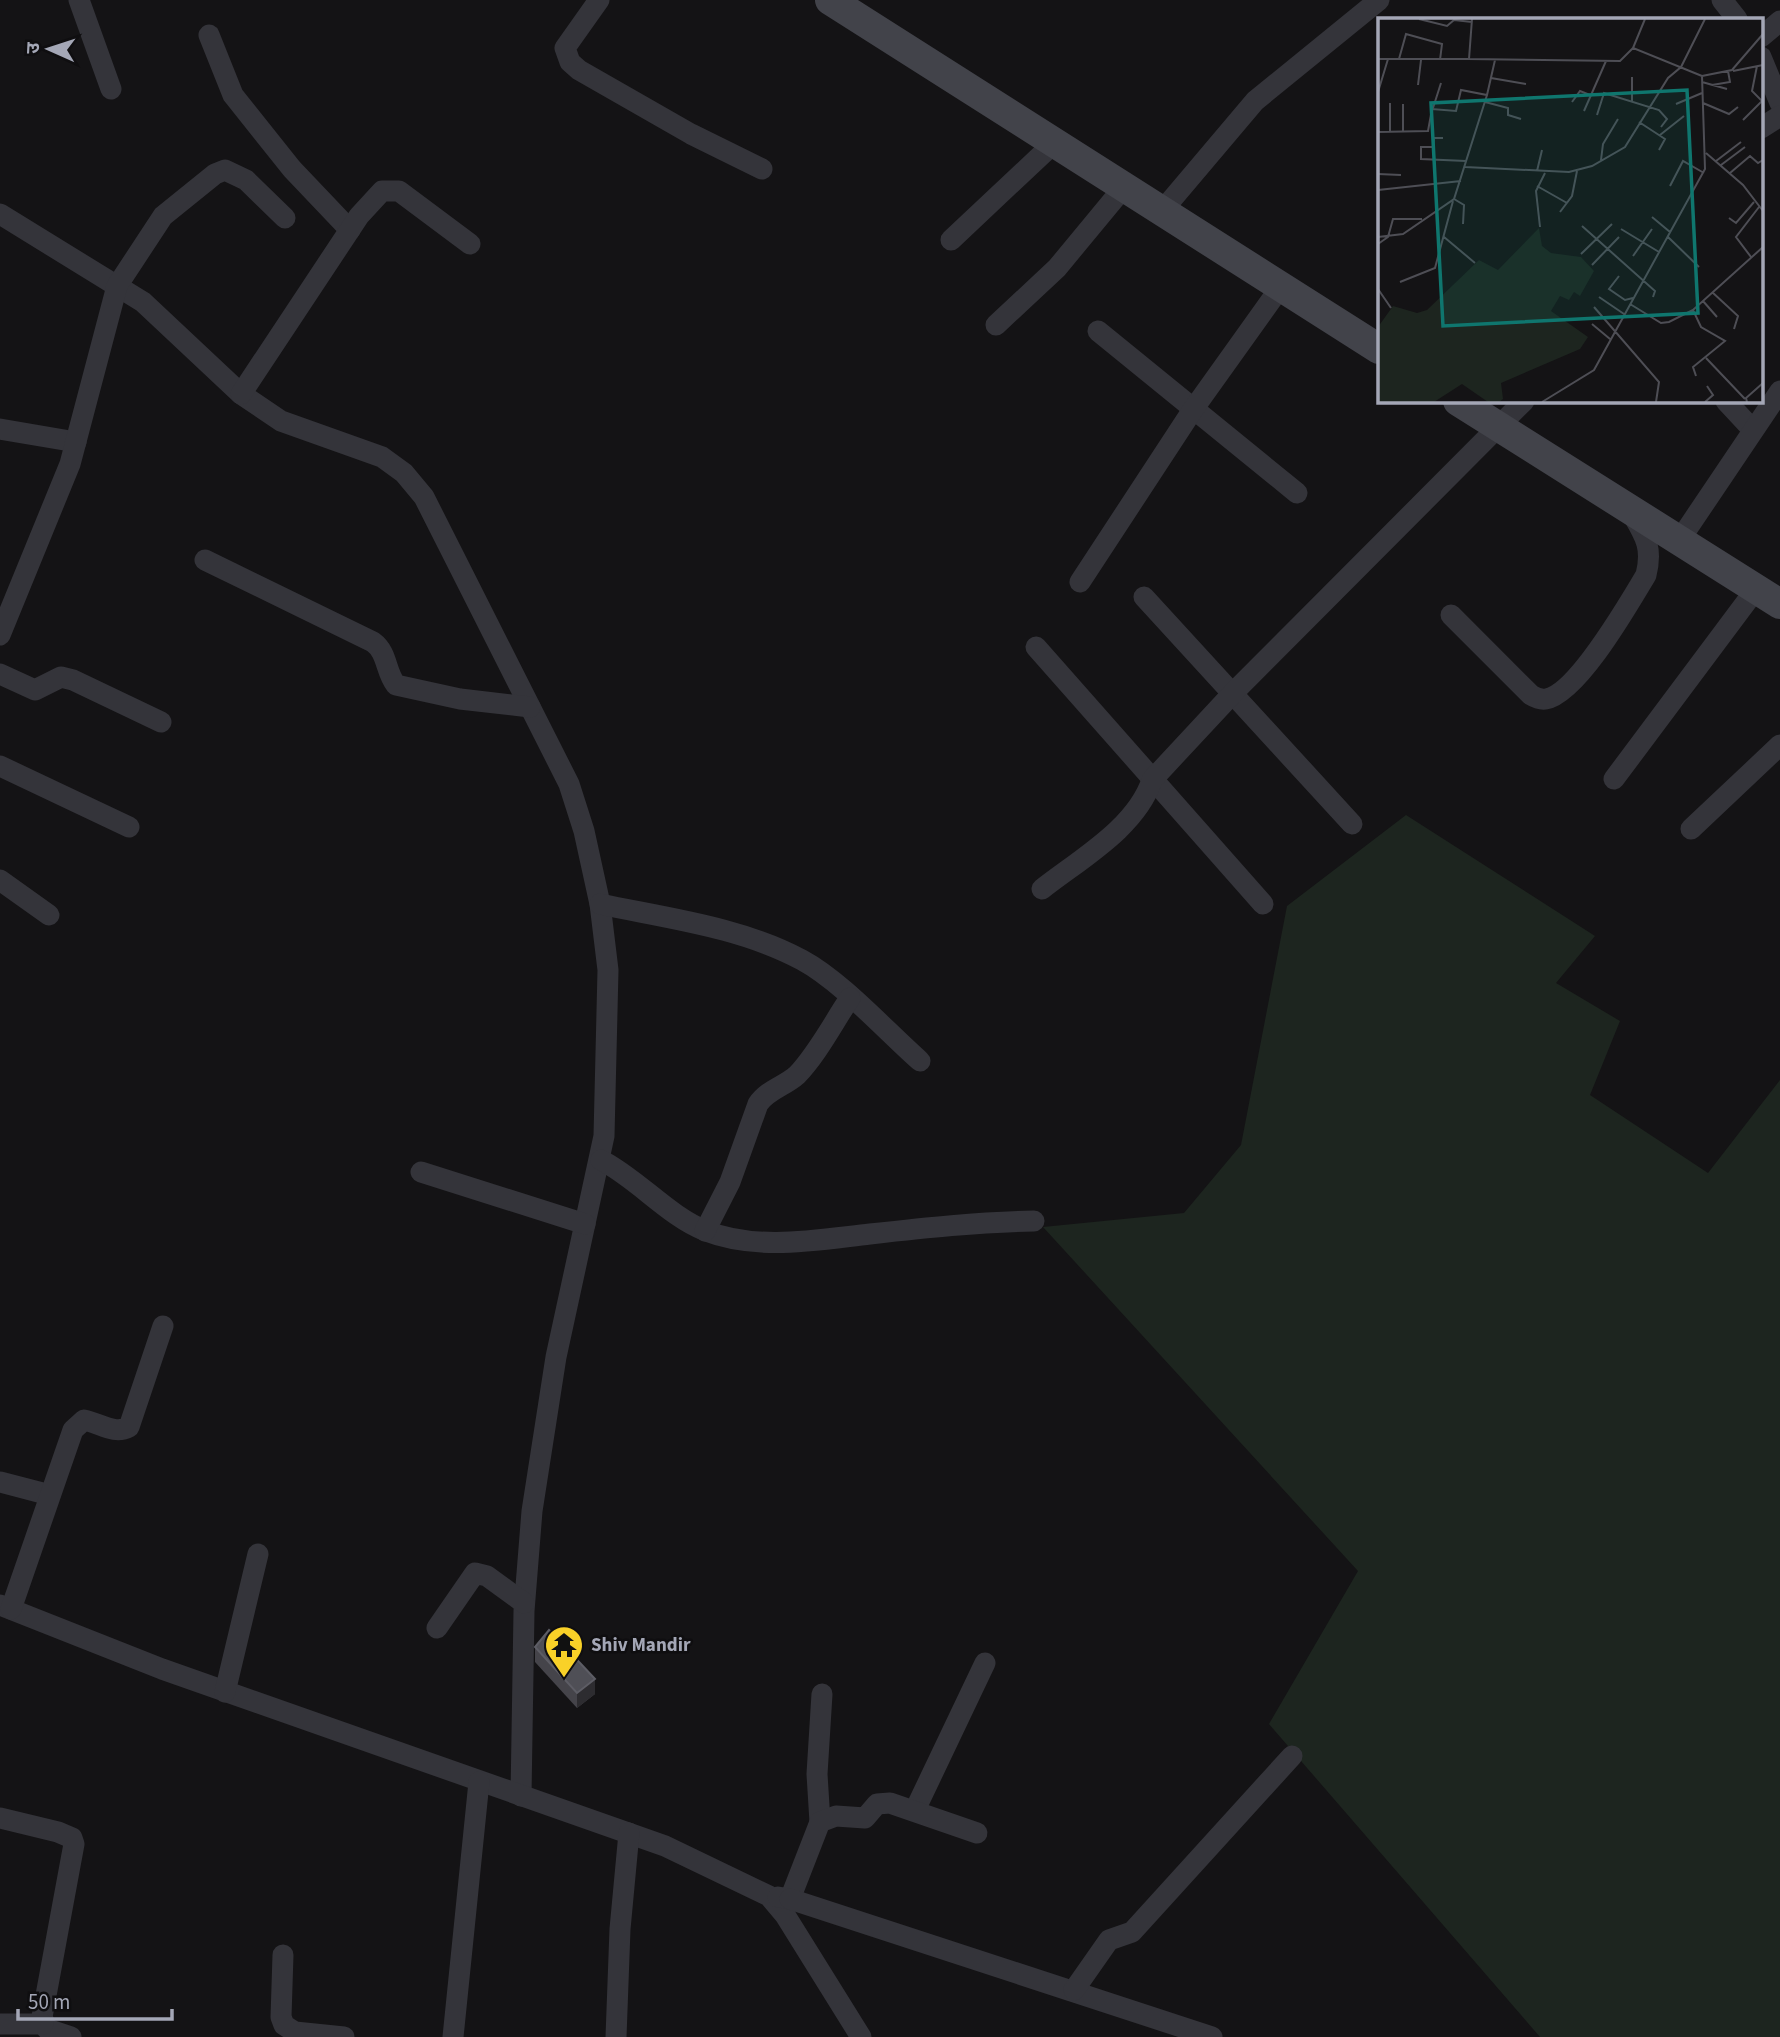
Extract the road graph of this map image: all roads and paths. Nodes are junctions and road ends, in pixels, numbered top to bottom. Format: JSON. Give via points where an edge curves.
{"nodes":[{"id":1,"x":79,"y":0,"type":"edge"},
{"id":2,"x":599,"y":0,"type":"edge"},
{"id":3,"x":830,"y":0,"type":"edge"},
{"id":4,"x":1379,"y":0,"type":"edge"},
{"id":5,"x":1721,"y":0,"type":"edge"},
{"id":6,"x":1736,"y":18,"type":"edge"},
{"id":7,"x":1780,"y":21,"type":"edge"},
{"id":8,"x":209,"y":35,"type":"dead end"},
{"id":9,"x":1762,"y":36,"type":"edge"},
{"id":10,"x":1762,"y":59,"type":"edge"},
{"id":11,"x":111,"y":89,"type":"dead end"},
{"id":12,"x":1780,"y":103,"type":"edge"},
{"id":13,"x":1780,"y":116,"type":"edge"},
{"id":14,"x":1762,"y":127,"type":"edge"},
{"id":15,"x":1054,"y":144,"type":"junction"},
{"id":16,"x":762,"y":169,"type":"dead end"},
{"id":17,"x":1124,"y":187,"type":"junction"},
{"id":18,"x":1162,"y":211,"type":"junction"},
{"id":19,"x":0,"y":214,"type":"edge"},
{"id":20,"x":285,"y":218,"type":"dead end"},
{"id":21,"x":350,"y":230,"type":"junction"},
{"id":22,"x":951,"y":240,"type":"dead end"},
{"id":23,"x":470,"y":244,"type":"dead end"},
{"id":24,"x":1282,"y":285,"type":"junction"},
{"id":25,"x":117,"y":286,"type":"junction"},
{"id":26,"x":996,"y":325,"type":"dead end"},
{"id":27,"x":1098,"y":331,"type":"dead end"},
{"id":28,"x":1378,"y":348,"type":"edge"},
{"id":29,"x":1780,"y":391,"type":"edge"},
{"id":30,"x":241,"y":394,"type":"junction"},
{"id":31,"x":1460,"y":402,"type":"edge"},
{"id":32,"x":1523,"y":402,"type":"edge"},
{"id":33,"x":1727,"y":402,"type":"edge"},
{"id":34,"x":1192,"y":411,"type":"junction"},
{"id":35,"x":1499,"y":428,"type":"junction"},
{"id":36,"x":0,"y":429,"type":"edge"},
{"id":37,"x":1753,"y":430,"type":"junction"},
{"id":38,"x":76,"y":442,"type":"junction"},
{"id":39,"x":1297,"y":493,"type":"dead end"},
{"id":40,"x":1630,"y":511,"type":"junction"},
{"id":41,"x":1679,"y":541,"type":"junction"},
{"id":42,"x":205,"y":560,"type":"dead end"},
{"id":43,"x":1080,"y":582,"type":"dead end"},
{"id":44,"x":1768,"y":596,"type":"edge"},
{"id":45,"x":1144,"y":597,"type":"dead end"},
{"id":46,"x":1451,"y":614,"type":"dead end"},
{"id":47,"x":0,"y":635,"type":"edge"},
{"id":48,"x":1036,"y":647,"type":"dead end"},
{"id":49,"x":0,"y":674,"type":"edge"},
{"id":50,"x":1233,"y":693,"type":"junction"},
{"id":51,"x":530,"y":707,"type":"junction"},
{"id":52,"x":161,"y":722,"type":"dead end"},
{"id":53,"x":1780,"y":745,"type":"edge"},
{"id":54,"x":1,"y":768,"type":"edge"},
{"id":55,"x":1614,"y":779,"type":"dead end"},
{"id":56,"x":1152,"y":780,"type":"junction"},
{"id":57,"x":1352,"y":824,"type":"dead end"},
{"id":58,"x":129,"y":827,"type":"dead end"},
{"id":59,"x":1691,"y":829,"type":"dead end"},
{"id":60,"x":0,"y":880,"type":"edge"},
{"id":61,"x":1042,"y":889,"type":"dead end"},
{"id":62,"x":600,"y":904,"type":"junction"},
{"id":63,"x":1263,"y":904,"type":"dead end"},
{"id":64,"x":49,"y":915,"type":"dead end"},
{"id":65,"x":849,"y":998,"type":"junction"},
{"id":66,"x":920,"y":1061,"type":"dead end"},
{"id":67,"x":601,"y":1160,"type":"junction"},
{"id":68,"x":421,"y":1172,"type":"dead end"},
{"id":69,"x":1034,"y":1221,"type":"dead end"},
{"id":70,"x":585,"y":1224,"type":"junction"},
{"id":71,"x":705,"y":1231,"type":"junction"},
{"id":72,"x":163,"y":1326,"type":"dead end"},
{"id":73,"x":0,"y":1482,"type":"edge"},
{"id":74,"x":50,"y":1495,"type":"junction"},
{"id":75,"x":258,"y":1554,"type":"dead end"},
{"id":76,"x":524,"y":1603,"type":"junction"},
{"id":77,"x":6,"y":1607,"type":"edge"},
{"id":78,"x":437,"y":1628,"type":"dead end"},
{"id":79,"x":985,"y":1664,"type":"dead end"},
{"id":80,"x":225,"y":1692,"type":"junction"},
{"id":81,"x":822,"y":1694,"type":"dead end"},
{"id":82,"x":1292,"y":1756,"type":"dead end"},
{"id":83,"x":479,"y":1782,"type":"junction"},
{"id":84,"x":521,"y":1796,"type":"junction"},
{"id":85,"x":915,"y":1810,"type":"junction"},
{"id":86,"x":0,"y":1818,"type":"edge"},
{"id":87,"x":820,"y":1822,"type":"junction"},
{"id":88,"x":629,"y":1833,"type":"junction"},
{"id":89,"x":977,"y":1833,"type":"dead end"},
{"id":90,"x":780,"y":1898,"type":"junction"},
{"id":91,"x":284,"y":1955,"type":"dead end"},
{"id":92,"x":1074,"y":1990,"type":"junction"},
{"id":93,"x":0,"y":2024,"type":"edge"},
{"id":94,"x":43,"y":2024,"type":"junction"},
{"id":95,"x":71,"y":2037,"type":"edge"},
{"id":96,"x":344,"y":2037,"type":"edge"},
{"id":97,"x":453,"y":2037,"type":"edge"},
{"id":98,"x":616,"y":2037,"type":"edge"},
{"id":99,"x":861,"y":2037,"type":"edge"},
{"id":100,"x":1212,"y":2037,"type":"edge"}],
"edges":[{"from":1,"to":11,"type":"street"},
{"from":2,"to":16,"type":"street","via":[[565,48],[570,62],[644,109]]},
{"from":3,"to":15,"type":"street"},
{"from":4,"to":18,"type":"street","via":[[1255,101]]},
{"from":5,"to":6,"type":"street"},
{"from":7,"to":9,"type":"street"},
{"from":8,"to":21,"type":"street","via":[[233,95],[292,169]]},
{"from":10,"to":12,"type":"street"},
{"from":13,"to":14,"type":"street"},
{"from":15,"to":17,"type":"street"},
{"from":15,"to":22,"type":"street"},
{"from":17,"to":18,"type":"street"},
{"from":17,"to":26,"type":"street","via":[[1057,268]]},
{"from":18,"to":24,"type":"street"},
{"from":19,"to":25,"type":"street"},
{"from":20,"to":25,"type":"street","via":[[235,173],[215,174],[163,216]]},
{"from":21,"to":23,"type":"street","via":[[376,197],[391,189]]},
{"from":21,"to":30,"type":"street"},
{"from":24,"to":28,"type":"street"},
{"from":24,"to":34,"type":"street"},
{"from":25,"to":30,"type":"street","via":[[157,314]]},
{"from":25,"to":38,"type":"street"},
{"from":27,"to":34,"type":"street"},
{"from":29,"to":37,"type":"street"},
{"from":30,"to":51,"type":"street","via":[[281,421],[366,450],[404,473],[434,513]]},
{"from":31,"to":35,"type":"street"},
{"from":32,"to":35,"type":"street"},
{"from":33,"to":37,"type":"street"},
{"from":34,"to":39,"type":"street"},
{"from":34,"to":43,"type":"street"},
{"from":35,"to":40,"type":"street"},
{"from":35,"to":50,"type":"street"},
{"from":36,"to":38,"type":"street"},
{"from":37,"to":41,"type":"street"},
{"from":38,"to":47,"type":"street"},
{"from":40,"to":41,"type":"street"},
{"from":40,"to":46,"type":"street","via":[[1646,539],[1650,557],[1646,575],[1581,673],[1552,697],[1531,695]]},
{"from":41,"to":44,"type":"street"},
{"from":42,"to":51,"type":"street","via":[[373,642],[382,648],[396,685]]},
{"from":44,"to":55,"type":"street"},
{"from":45,"to":50,"type":"street"},
{"from":48,"to":56,"type":"street"},
{"from":49,"to":52,"type":"street","via":[[35,690],[61,677],[74,680]]},
{"from":50,"to":56,"type":"street"},
{"from":50,"to":57,"type":"street"},
{"from":51,"to":62,"type":"street","via":[[569,784]]},
{"from":53,"to":59,"type":"street"},
{"from":54,"to":58,"type":"street"},
{"from":56,"to":61,"type":"street","via":[[1118,830]]},
{"from":56,"to":63,"type":"street"},
{"from":60,"to":64,"type":"street"},
{"from":62,"to":65,"type":"street","via":[[747,938],[800,959]]},
{"from":62,"to":67,"type":"street","via":[[608,970]]},
{"from":65,"to":66,"type":"street"},
{"from":65,"to":71,"type":"street","via":[[804,1067],[758,1104],[730,1182]]},
{"from":67,"to":70,"type":"street"},
{"from":67,"to":71,"type":"street"},
{"from":68,"to":70,"type":"street"},
{"from":69,"to":71,"type":"street","via":[[775,1242],[745,1242]]},
{"from":70,"to":76,"type":"street","via":[[559,1337],[537,1472]]},
{"from":72,"to":74,"type":"street","via":[[129,1427],[121,1431],[94,1422],[77,1423]]},
{"from":73,"to":74,"type":"street"},
{"from":74,"to":77,"type":"street"},
{"from":75,"to":80,"type":"street"},
{"from":76,"to":78,"type":"street","via":[[487,1576],[475,1573]]},
{"from":76,"to":84,"type":"street"},
{"from":77,"to":80,"type":"street"},
{"from":79,"to":85,"type":"street"},
{"from":80,"to":83,"type":"street"},
{"from":81,"to":87,"type":"street","via":[[817,1774]]},
{"from":82,"to":92,"type":"street","via":[[1132,1932],[1109,1940]]},
{"from":83,"to":84,"type":"street"},
{"from":83,"to":97,"type":"street"},
{"from":84,"to":88,"type":"street"},
{"from":85,"to":87,"type":"street","via":[[883,1802],[865,1818],[835,1816]]},
{"from":85,"to":89,"type":"street"},
{"from":86,"to":94,"type":"street","via":[[58,1832],[72,1838],[74,1844]]},
{"from":87,"to":90,"type":"street"},
{"from":88,"to":90,"type":"street","via":[[703,1861]]},
{"from":88,"to":98,"type":"street"},
{"from":90,"to":92,"type":"street"},
{"from":90,"to":99,"type":"street","via":[[785,1915]]},
{"from":91,"to":96,"type":"street","via":[[284,2025],[295,2032]]},
{"from":92,"to":100,"type":"street"},
{"from":93,"to":94,"type":"street"},
{"from":94,"to":95,"type":"street"}]}
